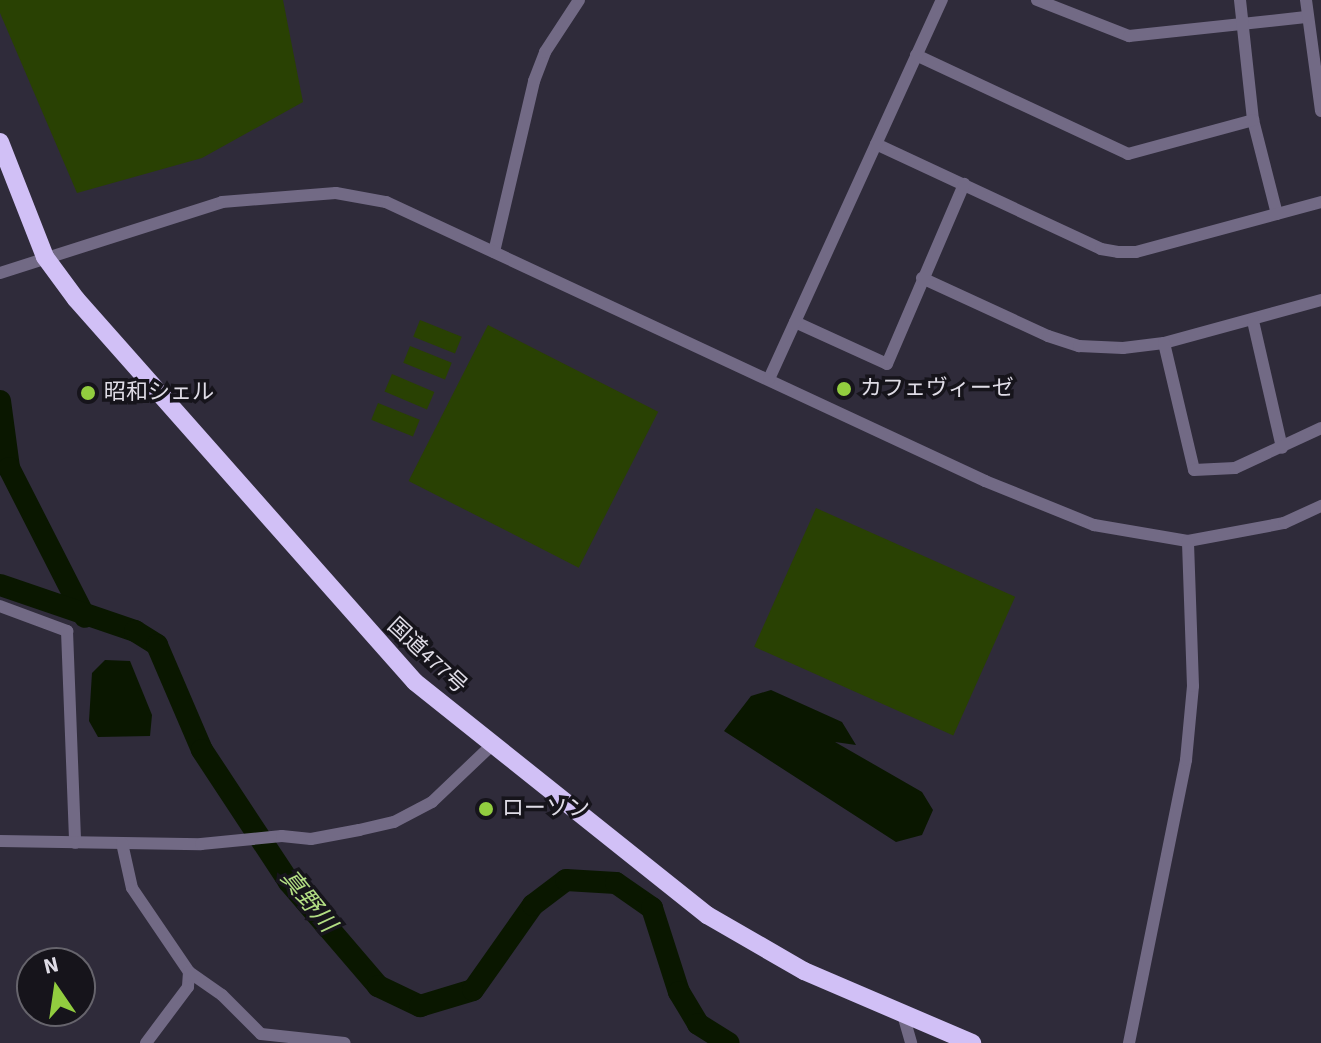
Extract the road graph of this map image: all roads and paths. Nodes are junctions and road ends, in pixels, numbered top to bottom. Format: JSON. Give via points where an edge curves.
{"nodes":[{"id":1,"x":579,"y":0,"type":"edge"},
{"id":2,"x":942,"y":0,"type":"edge"},
{"id":3,"x":1037,"y":0,"type":"edge"},
{"id":4,"x":1240,"y":0,"type":"edge"},
{"id":5,"x":1306,"y":0,"type":"edge"},
{"id":6,"x":1306,"y":17,"type":"junction"},
{"id":7,"x":1240,"y":24,"type":"junction"},
{"id":8,"x":916,"y":55,"type":"junction"},
{"id":9,"x":1321,"y":111,"type":"edge"},
{"id":10,"x":1253,"y":120,"type":"junction"},
{"id":11,"x":0,"y":142,"type":"edge"},
{"id":12,"x":876,"y":144,"type":"junction"},
{"id":13,"x":964,"y":184,"type":"junction"},
{"id":14,"x":1321,"y":202,"type":"edge"},
{"id":15,"x":1277,"y":214,"type":"junction"},
{"id":16,"x":494,"y":252,"type":"junction"},
{"id":17,"x":45,"y":257,"type":"junction"},
{"id":18,"x":0,"y":273,"type":"edge"},
{"id":19,"x":922,"y":278,"type":"junction"},
{"id":20,"x":1321,"y":300,"type":"edge"},
{"id":21,"x":1253,"y":321,"type":"junction"},
{"id":22,"x":795,"y":322,"type":"junction"},
{"id":23,"x":1164,"y":343,"type":"junction"},
{"id":24,"x":769,"y":379,"type":"junction"},
{"id":25,"x":1321,"y":428,"type":"edge"},
{"id":26,"x":1282,"y":448,"type":"junction"},
{"id":27,"x":1321,"y":506,"type":"edge"},
{"id":28,"x":1188,"y":541,"type":"junction"},
{"id":29,"x":0,"y":606,"type":"edge"},
{"id":30,"x":493,"y":744,"type":"junction"},
{"id":31,"x":0,"y":841,"type":"edge"},
{"id":32,"x":75,"y":843,"type":"junction"},
{"id":33,"x":122,"y":843,"type":"junction"},
{"id":34,"x":189,"y":972,"type":"junction"},
{"id":35,"x":904,"y":1018,"type":"junction"},
{"id":36,"x":146,"y":1043,"type":"edge"},
{"id":37,"x":345,"y":1043,"type":"edge"},
{"id":38,"x":911,"y":1043,"type":"edge"},
{"id":39,"x":972,"y":1043,"type":"edge"},
{"id":40,"x":1129,"y":1043,"type":"edge"}],
"edges":[{"from":1,"to":16,"type":"street","via":[[545,52],[534,81]]},
{"from":2,"to":8,"type":"street"},
{"from":3,"to":7,"type":"street","via":[[1129,36]]},
{"from":4,"to":7,"type":"street"},
{"from":5,"to":6,"type":"street"},
{"from":6,"to":7,"type":"street"},
{"from":6,"to":9,"type":"street"},
{"from":7,"to":10,"type":"street"},
{"from":8,"to":10,"type":"street","via":[[1128,154]]},
{"from":8,"to":12,"type":"street"},
{"from":10,"to":15,"type":"street"},
{"from":11,"to":17,"type":"highway","name":"国道477号"},
{"from":12,"to":13,"type":"street"},
{"from":12,"to":22,"type":"street"},
{"from":13,"to":15,"type":"street","via":[[1118,252],[1136,252]]},
{"from":13,"to":19,"type":"street"},
{"from":14,"to":15,"type":"street"},
{"from":16,"to":17,"type":"street","via":[[386,202],[336,193],[222,202]]},
{"from":16,"to":24,"type":"street"},
{"from":17,"to":18,"type":"street"},
{"from":17,"to":30,"type":"highway","name":"国道477号","via":[[361,627],[415,682]]},
{"from":19,"to":22,"type":"street","via":[[887,364]]},
{"from":19,"to":23,"type":"street","via":[[1079,346]]},
{"from":20,"to":21,"type":"street"},
{"from":21,"to":23,"type":"street"},
{"from":21,"to":26,"type":"street"},
{"from":22,"to":24,"type":"street"},
{"from":23,"to":26,"type":"street","via":[[1194,470],[1235,468]]},
{"from":24,"to":28,"type":"street","via":[[985,481],[1094,525]]},
{"from":25,"to":26,"type":"street"},
{"from":27,"to":28,"type":"street","via":[[1284,523]]},
{"from":28,"to":40,"type":"street","via":[[1193,686],[1186,760]]},
{"from":29,"to":32,"type":"street","via":[[67,631]]},
{"from":30,"to":33,"type":"street","via":[[432,802],[394,822],[311,839]]},
{"from":30,"to":35,"type":"highway","name":"国道477号","via":[[707,915],[804,971]]},
{"from":31,"to":32,"type":"street"},
{"from":32,"to":33,"type":"street"},
{"from":33,"to":34,"type":"street","via":[[132,888]]},
{"from":34,"to":36,"type":"street","via":[[188,987]]},
{"from":34,"to":37,"type":"street","via":[[222,995],[261,1034]]},
{"from":35,"to":38,"type":"street"},
{"from":35,"to":39,"type":"highway","name":"国道477号"}]}
